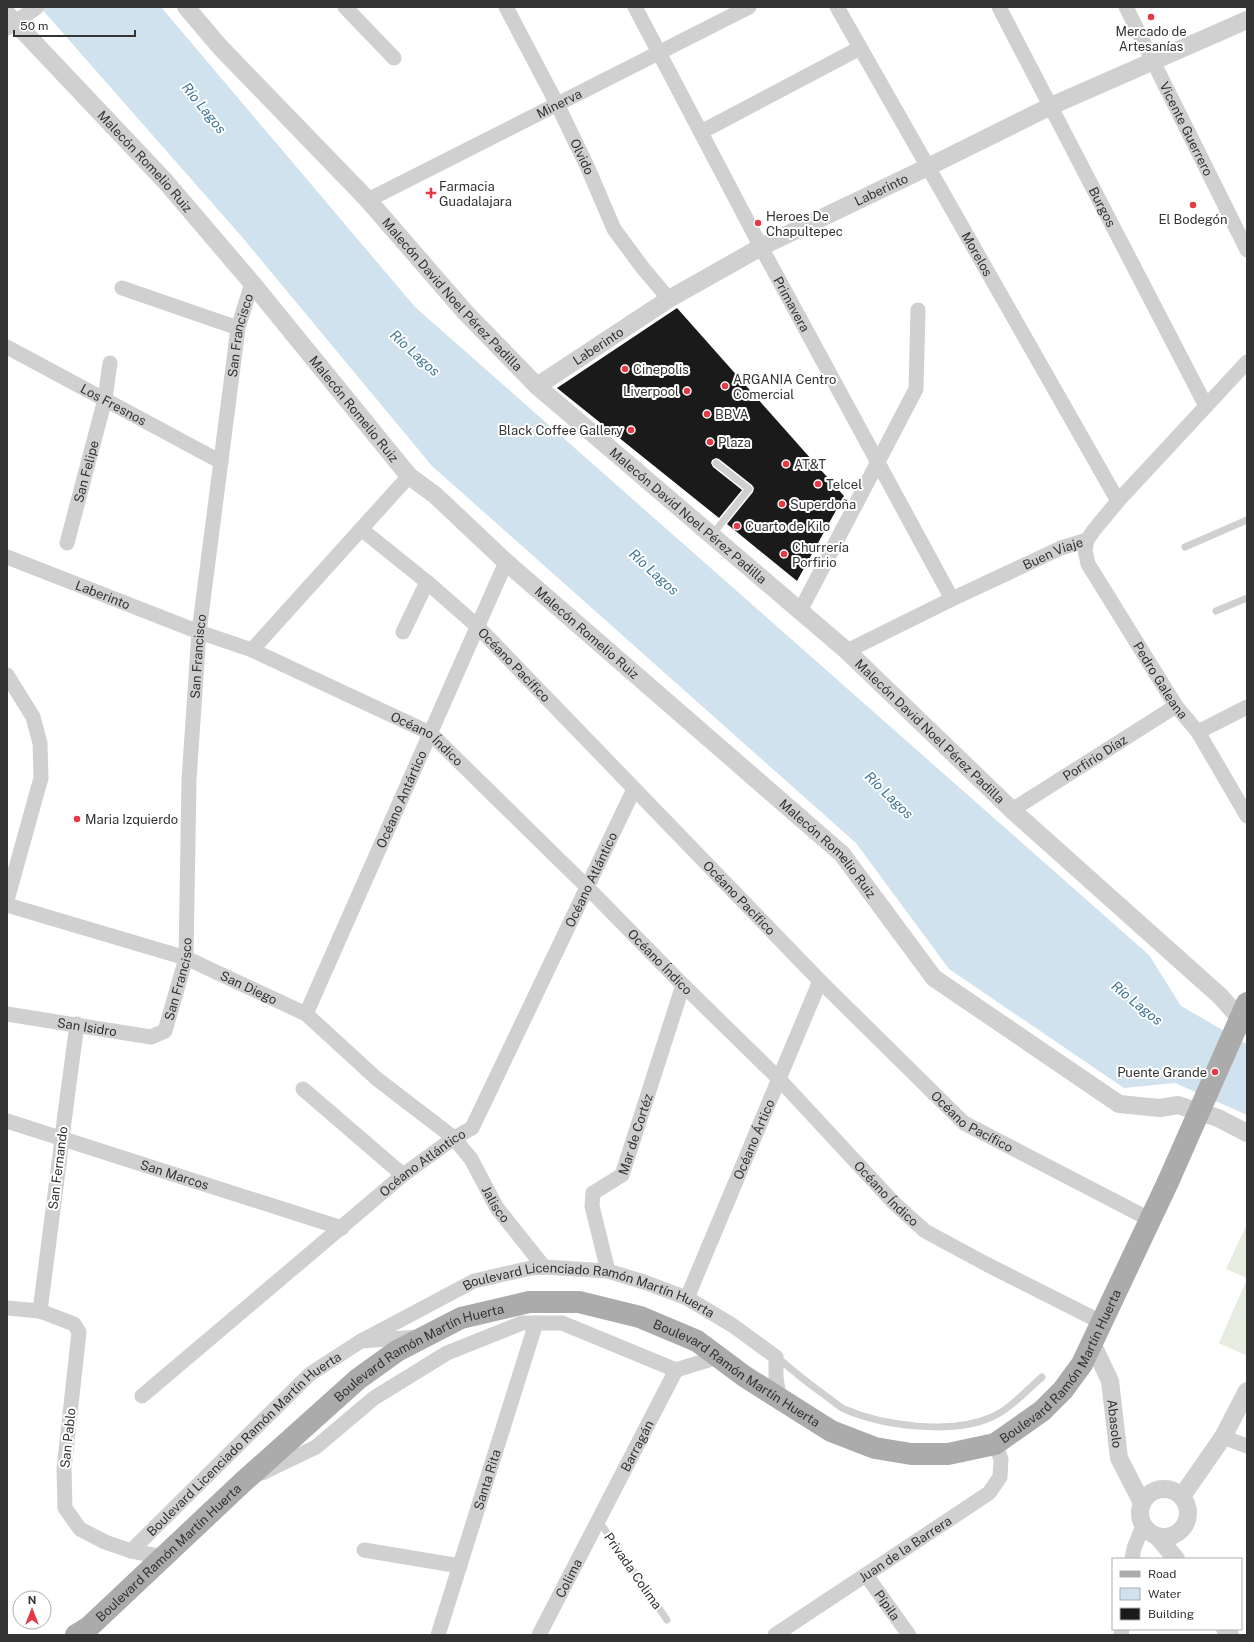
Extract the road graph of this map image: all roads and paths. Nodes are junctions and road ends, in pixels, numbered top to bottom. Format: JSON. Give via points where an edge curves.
{"nodes":[{"id":1,"x":186,"y":7,"type":"edge"},
{"id":2,"x":345,"y":7,"type":"edge"},
{"id":3,"x":506,"y":7,"type":"edge"},
{"id":4,"x":635,"y":7,"type":"edge"},
{"id":5,"x":749,"y":7,"type":"edge"},
{"id":6,"x":837,"y":7,"type":"edge"},
{"id":7,"x":999,"y":7,"type":"edge"},
{"id":8,"x":1126,"y":7,"type":"edge"},
{"id":9,"x":18,"y":17,"type":"edge"},
{"id":10,"x":1247,"y":20,"type":"edge"},
{"id":11,"x":860,"y":48,"type":"junction"},
{"id":12,"x":659,"y":52,"type":"junction"},
{"id":13,"x":394,"y":58,"type":"dead end"},
{"id":14,"x":1152,"y":61,"type":"junction"},
{"id":15,"x":557,"y":104,"type":"junction"},
{"id":16,"x":1051,"y":106,"type":"junction"},
{"id":17,"x":701,"y":132,"type":"junction"},
{"id":18,"x":928,"y":167,"type":"junction"},
{"id":19,"x":368,"y":200,"type":"junction"},
{"id":20,"x":1246,"y":246,"type":"edge"},
{"id":21,"x":761,"y":247,"type":"junction"},
{"id":22,"x":252,"y":283,"type":"junction"},
{"id":23,"x":122,"y":288,"type":"dead end"},
{"id":24,"x":669,"y":299,"type":"junction"},
{"id":25,"x":918,"y":310,"type":"dead end"},
{"id":26,"x":238,"y":328,"type":"junction"},
{"id":27,"x":7,"y":347,"type":"edge"},
{"id":28,"x":1247,"y":362,"type":"edge"},
{"id":29,"x":110,"y":363,"type":"dead end"},
{"id":30,"x":537,"y":386,"type":"junction"},
{"id":31,"x":105,"y":399,"type":"junction"},
{"id":32,"x":1206,"y":406,"type":"junction"},
{"id":33,"x":221,"y":462,"type":"junction"},
{"id":34,"x":878,"y":462,"type":"junction"},
{"id":35,"x":716,"y":463,"type":"dead end"},
{"id":36,"x":409,"y":476,"type":"junction"},
{"id":37,"x":1118,"y":501,"type":"junction"},
{"id":38,"x":1247,"y":520,"type":"edge"},
{"id":39,"x":361,"y":529,"type":"junction"},
{"id":40,"x":712,"y":536,"type":"junction"},
{"id":41,"x":1087,"y":540,"type":"junction"},
{"id":42,"x":67,"y":543,"type":"dead end"},
{"id":43,"x":1185,"y":547,"type":"dead end"},
{"id":44,"x":7,"y":557,"type":"edge"},
{"id":45,"x":506,"y":562,"type":"junction"},
{"id":46,"x":427,"y":582,"type":"junction"},
{"id":47,"x":1247,"y":598,"type":"edge"},
{"id":48,"x":952,"y":599,"type":"junction"},
{"id":49,"x":800,"y":611,"type":"junction"},
{"id":50,"x":1216,"y":611,"type":"dead end"},
{"id":51,"x":477,"y":626,"type":"junction"},
{"id":52,"x":199,"y":632,"type":"junction"},
{"id":53,"x":403,"y":632,"type":"dead end"},
{"id":54,"x":252,"y":650,"type":"junction"},
{"id":55,"x":847,"y":651,"type":"junction"},
{"id":56,"x":7,"y":676,"type":"edge"},
{"id":57,"x":1176,"y":706,"type":"junction"},
{"id":58,"x":1247,"y":707,"type":"edge"},
{"id":59,"x":1198,"y":732,"type":"junction"},
{"id":60,"x":430,"y":733,"type":"junction"},
{"id":61,"x":634,"y":789,"type":"junction"},
{"id":62,"x":1012,"y":810,"type":"junction"},
{"id":63,"x":1247,"y":816,"type":"edge"},
{"id":64,"x":588,"y":888,"type":"junction"},
{"id":65,"x":7,"y":900,"type":"edge"},
{"id":66,"x":7,"y":905,"type":"edge"},
{"id":67,"x":186,"y":958,"type":"junction"},
{"id":68,"x":820,"y":981,"type":"junction"},
{"id":69,"x":682,"y":985,"type":"junction"},
{"id":70,"x":1220,"y":996,"type":"junction"},
{"id":71,"x":1247,"y":1003,"type":"edge"},
{"id":72,"x":1247,"y":1006,"type":"edge"},
{"id":73,"x":7,"y":1014,"type":"edge"},
{"id":74,"x":306,"y":1014,"type":"junction"},
{"id":75,"x":78,"y":1024,"type":"junction"},
{"id":76,"x":1247,"y":1026,"type":"edge"},
{"id":77,"x":165,"y":1031,"type":"joint"},
{"id":78,"x":779,"y":1079,"type":"junction"},
{"id":79,"x":303,"y":1088,"type":"dead end"},
{"id":80,"x":7,"y":1121,"type":"edge"},
{"id":81,"x":1247,"y":1133,"type":"edge"},
{"id":82,"x":454,"y":1138,"type":"junction"},
{"id":83,"x":403,"y":1175,"type":"junction"},
{"id":84,"x":1151,"y":1220,"type":"junction"},
{"id":85,"x":342,"y":1228,"type":"junction"},
{"id":86,"x":544,"y":1267,"type":"junction"},
{"id":87,"x":608,"y":1271,"type":"junction"},
{"id":88,"x":687,"y":1298,"type":"junction"},
{"id":89,"x":7,"y":1308,"type":"edge"},
{"id":90,"x":40,"y":1311,"type":"junction"},
{"id":91,"x":1101,"y":1322,"type":"junction"},
{"id":92,"x":536,"y":1323,"type":"junction"},
{"id":93,"x":426,"y":1336,"type":"junction"},
{"id":94,"x":361,"y":1341,"type":"junction"},
{"id":95,"x":1092,"y":1343,"type":"junction"},
{"id":96,"x":776,"y":1356,"type":"junction"},
{"id":97,"x":718,"y":1357,"type":"junction"},
{"id":98,"x":676,"y":1370,"type":"junction"},
{"id":99,"x":1042,"y":1377,"type":"dead end"},
{"id":100,"x":1247,"y":1391,"type":"edge"},
{"id":101,"x":142,"y":1396,"type":"dead end"},
{"id":102,"x":779,"y":1397,"type":"junction"},
{"id":103,"x":1223,"y":1437,"type":"junction"},
{"id":104,"x":995,"y":1444,"type":"junction"},
{"id":105,"x":1247,"y":1446,"type":"edge"},
{"id":106,"x":243,"y":1482,"type":"junction"},
{"id":107,"x":1182,"y":1496,"type":"junction"},
{"id":108,"x":1142,"y":1503,"type":"junction"},
{"id":109,"x":599,"y":1521,"type":"junction"},
{"id":110,"x":1150,"y":1531,"type":"junction"},
{"id":111,"x":131,"y":1550,"type":"junction"},
{"id":112,"x":364,"y":1550,"type":"dead end"},
{"id":113,"x":164,"y":1557,"type":"junction"},
{"id":114,"x":1132,"y":1558,"type":"edge"},
{"id":115,"x":1175,"y":1558,"type":"edge"},
{"id":116,"x":460,"y":1566,"type":"junction"},
{"id":117,"x":866,"y":1576,"type":"junction"},
{"id":118,"x":667,"y":1620,"type":"dead end"},
{"id":119,"x":76,"y":1635,"type":"edge"},
{"id":120,"x":438,"y":1635,"type":"edge"},
{"id":121,"x":539,"y":1635,"type":"edge"},
{"id":122,"x":775,"y":1635,"type":"edge"},
{"id":123,"x":909,"y":1635,"type":"edge"}],
"edges":[{"from":1,"to":19,"type":"street","name":"Malecón David Noel Pérez Padilla","via":[[220,47]]},
{"from":2,"to":13,"type":"street"},
{"from":3,"to":15,"type":"street","name":"Olvido"},
{"from":4,"to":12,"type":"street","name":"Primavera"},
{"from":5,"to":12,"type":"street","name":"Minerva"},
{"from":6,"to":11,"type":"street","name":"Morelos"},
{"from":7,"to":16,"type":"street","name":"Burgos"},
{"from":8,"to":14,"type":"street","name":"Vicente Guerrero"},
{"from":9,"to":22,"type":"street","name":"Malecón Romelio Ruiz","via":[[165,181]]},
{"from":10,"to":14,"type":"street","name":"Laberinto"},
{"from":11,"to":17,"type":"street"},
{"from":11,"to":18,"type":"street","name":"Morelos"},
{"from":12,"to":15,"type":"street","name":"Minerva"},
{"from":12,"to":17,"type":"street","name":"Primavera"},
{"from":14,"to":16,"type":"street","name":"Laberinto"},
{"from":14,"to":20,"type":"street","name":"Vicente Guerrero"},
{"from":15,"to":19,"type":"street","name":"Minerva"},
{"from":15,"to":24,"type":"street","name":"Olvido","via":[[614,229]]},
{"from":16,"to":18,"type":"street","name":"Laberinto"},
{"from":16,"to":32,"type":"street","name":"Burgos"},
{"from":17,"to":21,"type":"street","name":"Primavera"},
{"from":18,"to":21,"type":"street","name":"Laberinto"},
{"from":18,"to":37,"type":"street","name":"Morelos"},
{"from":19,"to":30,"type":"street","name":"Malecón David Noel Pérez Padilla","via":[[465,312]]},
{"from":21,"to":24,"type":"street","name":"Laberinto"},
{"from":21,"to":34,"type":"street","name":"Primavera"},
{"from":22,"to":26,"type":"street","name":"San Francisco"},
{"from":22,"to":36,"type":"street","name":"Malecón Romelio Ruiz"},
{"from":23,"to":26,"type":"street"},
{"from":24,"to":30,"type":"street","name":"Laberinto"},
{"from":25,"to":34,"type":"street","via":[[916,389]]},
{"from":26,"to":33,"type":"street","name":"San Francisco"},
{"from":27,"to":31,"type":"street","name":"Los Fresnos"},
{"from":28,"to":32,"type":"street","name":"Buen Viaje"},
{"from":29,"to":31,"type":"street","name":"San Felipe"},
{"from":30,"to":40,"type":"street","name":"Malecón David Noel Pérez Padilla"},
{"from":31,"to":33,"type":"street","name":"Los Fresnos"},
{"from":31,"to":42,"type":"street","name":"San Felipe"},
{"from":32,"to":37,"type":"street","name":"Buen Viaje"},
{"from":33,"to":52,"type":"street","name":"San Francisco"},
{"from":34,"to":48,"type":"street","name":"Primavera"},
{"from":34,"to":49,"type":"street"},
{"from":35,"to":40,"type":"lane","via":[[749,489]]},
{"from":36,"to":39,"type":"street"},
{"from":36,"to":45,"type":"street","name":"Malecón Romelio Ruiz","via":[[434,495]]},
{"from":37,"to":41,"type":"street","name":"Buen Viaje"},
{"from":38,"to":43,"type":"lane"},
{"from":39,"to":46,"type":"street","name":"Océano Pacífico"},
{"from":39,"to":54,"type":"street"},
{"from":40,"to":49,"type":"street","name":"Malecón David Noel Pérez Padilla"},
{"from":41,"to":48,"type":"street","name":"Buen Viaje","via":[[1061,548]]},
{"from":41,"to":57,"type":"street","name":"Pedro Galeana","via":[[1084,550],[1088,564]]},
{"from":44,"to":52,"type":"street","name":"Laberinto"},
{"from":45,"to":51,"type":"street","name":"Océano Antártico"},
{"from":45,"to":81,"type":"street","name":"Malecón Romelio Ruiz","via":[[842,854],[934,978],[1119,1104],[1160,1108],[1178,1105],[1218,1118]]},
{"from":46,"to":51,"type":"street","name":"Océano Pacífico"},
{"from":46,"to":53,"type":"street"},
{"from":47,"to":50,"type":"lane"},
{"from":48,"to":55,"type":"street","name":"Buen Viaje"},
{"from":49,"to":55,"type":"street","name":"Malecón David Noel Pérez Padilla"},
{"from":51,"to":60,"type":"street","name":"Océano Antártico"},
{"from":51,"to":61,"type":"street","name":"Océano Pacífico"},
{"from":52,"to":54,"type":"street","name":"Océano Índico"},
{"from":52,"to":67,"type":"street","name":"San Francisco","via":[[189,780]]},
{"from":54,"to":60,"type":"street","name":"Océano Índico"},
{"from":55,"to":62,"type":"street","name":"Malecón David Noel Pérez Padilla"},
{"from":56,"to":65,"type":"street","via":[[32,717],[40,743],[41,778]]},
{"from":57,"to":59,"type":"street","name":"Pedro Galeana"},
{"from":57,"to":62,"type":"street","name":"Porfirio Díaz"},
{"from":58,"to":59,"type":"street"},
{"from":59,"to":63,"type":"street","name":"Pedro Galeana"},
{"from":60,"to":64,"type":"street","name":"Océano Índico"},
{"from":60,"to":74,"type":"street","name":"Océano Antártico"},
{"from":61,"to":64,"type":"street","name":"Océano Atlántico"},
{"from":61,"to":68,"type":"street","name":"Océano Pacífico"},
{"from":62,"to":70,"type":"street","name":"Malecón David Noel Pérez Padilla"},
{"from":64,"to":69,"type":"street","name":"Océano Índico"},
{"from":64,"to":82,"type":"street","name":"Océano Atlántico","via":[[472,1128]]},
{"from":66,"to":67,"type":"street","name":"San Diego"},
{"from":67,"to":74,"type":"street","name":"San Diego"},
{"from":67,"to":77,"type":"street","name":"San Francisco"},
{"from":68,"to":78,"type":"street","name":"Océano Ártico"},
{"from":68,"to":84,"type":"street","name":"Océano Pacífico","via":[[964,1123]]},
{"from":69,"to":78,"type":"street","name":"Océano Índico"},
{"from":69,"to":87,"type":"street","name":"Mar de Cortéz","via":[[622,1175],[593,1193],[592,1206]]},
{"from":70,"to":72,"type":"street"},
{"from":70,"to":76,"type":"street","name":"Malecón David Noel Pérez Padilla"},
{"from":71,"to":84,"type":"main road","name":"Boulevard Ramón Martín Huerta","bridge":true},
{"from":73,"to":75,"type":"street","name":"San Isidro"},
{"from":74,"to":82,"type":"street","name":"San Diego","via":[[377,1079]]},
{"from":75,"to":77,"type":"street","name":"San Isidro","via":[[151,1037]]},
{"from":75,"to":90,"type":"street","name":"San Fernando","bridge":true},
{"from":78,"to":88,"type":"street","name":"Océano Ártico"},
{"from":78,"to":91,"type":"street","name":"Océano Índico","via":[[894,1203],[926,1231]]},
{"from":79,"to":83,"type":"street"},
{"from":80,"to":85,"type":"street","name":"San Marcos"},
{"from":82,"to":83,"type":"street","name":"Océano Atlántico"},
{"from":82,"to":86,"type":"street","name":"Jalisco","via":[[471,1159],[497,1208]]},
{"from":83,"to":85,"type":"street","name":"Océano Atlántico"},
{"from":84,"to":91,"type":"main road","name":"Boulevard Ramón Martín Huerta"},
{"from":85,"to":101,"type":"street","name":"Océano Atlántico"},
{"from":86,"to":87,"type":"street","name":"Boulevard Licenciado Ramón Martín Huerta"},
{"from":86,"to":94,"type":"street","name":"Boulevard Licenciado Ramón Martín Huerta","via":[[474,1281]]},
{"from":87,"to":88,"type":"street","name":"Boulevard Licenciado Ramón Martín Huerta"},
{"from":88,"to":96,"type":"street","name":"Boulevard Licenciado Ramón Martín Huerta"},
{"from":89,"to":90,"type":"street","name":"San Pablo"},
{"from":90,"to":111,"type":"street","name":"San Pablo","via":[[74,1324],[79,1332],[64,1469],[65,1508],[80,1529],[105,1542]]},
{"from":91,"to":95,"type":"main road","name":"Boulevard Ramón Martín Huerta"},
{"from":92,"to":98,"type":"street","via":[[562,1323]]},
{"from":92,"to":106,"type":"street","via":[[522,1323],[447,1353],[374,1398],[316,1447]]},
{"from":92,"to":116,"type":"street","name":"Santa Rita"},
{"from":93,"to":94,"type":"street","name":"Boulevard Licenciado Ramón Martín Huerta"},
{"from":93,"to":97,"type":"main road","name":"Boulevard Ramón Martín Huerta","via":[[461,1318],[529,1302],[580,1302],[640,1317],[697,1341]]},
{"from":93,"to":106,"type":"main road","name":"Boulevard Ramón Martín Huerta","via":[[397,1351],[358,1379]]},
{"from":94,"to":111,"type":"street","name":"Boulevard Licenciado Ramón Martín Huerta","via":[[310,1374]]},
{"from":95,"to":104,"type":"main road","name":"Boulevard Ramón Martín Huerta","via":[[1082,1364],[1063,1390],[1042,1411]]},
{"from":95,"to":108,"type":"street","name":"Abasolo","via":[[1110,1381],[1119,1458]]},
{"from":96,"to":99,"type":"lane","via":[[843,1408],[887,1422],[913,1426],[964,1425],[993,1417],[1017,1400]]},
{"from":96,"to":102,"type":"street"},
{"from":97,"to":98,"type":"street"},
{"from":97,"to":102,"type":"main road","name":"Boulevard Ramón Martín Huerta"},
{"from":98,"to":109,"type":"street","name":"Barragán"},
{"from":100,"to":103,"type":"street"},
{"from":102,"to":104,"type":"main road","name":"Boulevard Ramón Martín Huerta","via":[[831,1431],[875,1448],[911,1454],[948,1454]]},
{"from":103,"to":105,"type":"street"},
{"from":103,"to":107,"type":"street"},
{"from":104,"to":117,"type":"street","name":"Juan de la Barrera","via":[[1001,1459],[1000,1477],[988,1493]]},
{"from":106,"to":113,"type":"main road","name":"Boulevard Ramón Martín Huerta"},
{"from":107,"to":108,"type":"street","via":[[1175,1491],[1160,1489],[1146,1496]]},
{"from":107,"to":110,"type":"street","via":[[1188,1510],[1188,1518],[1180,1532],[1165,1537]]},
{"from":108,"to":110,"type":"street","via":[[1140,1519]]},
{"from":109,"to":118,"type":"lane","name":"Privada Colima"},
{"from":109,"to":121,"type":"street","name":"Colima"},
{"from":110,"to":114,"type":"street","via":[[1134,1548]]},
{"from":110,"to":115,"type":"street"},
{"from":111,"to":113,"type":"street","name":"San Pablo"},
{"from":112,"to":116,"type":"street"},
{"from":113,"to":119,"type":"main road","name":"Boulevard Ramón Martín Huerta","via":[[89,1628]]},
{"from":116,"to":120,"type":"street","name":"Santa Rita"},
{"from":117,"to":122,"type":"street","name":"Juan de la Barrera"},
{"from":117,"to":123,"type":"street","name":"Pípila"}]}
